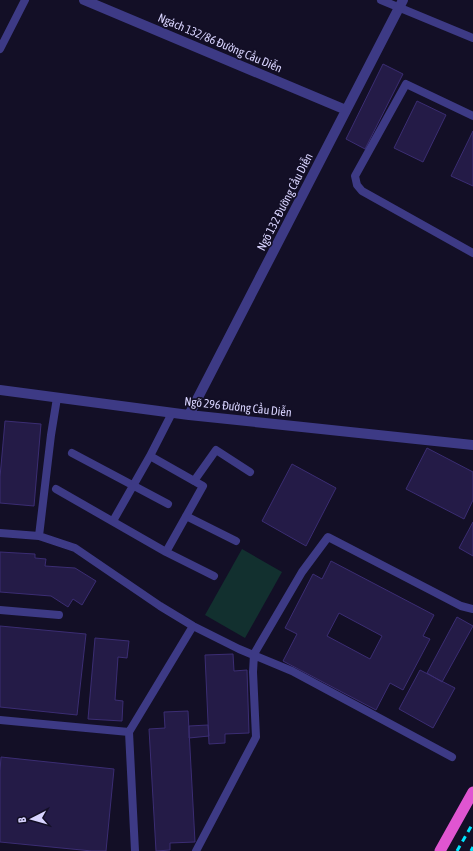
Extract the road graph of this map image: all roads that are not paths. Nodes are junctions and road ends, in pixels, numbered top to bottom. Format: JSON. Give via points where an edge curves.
{"nodes":[{"id":1,"x":25,"y":0,"type":"edge"},
{"id":2,"x":84,"y":0,"type":"edge"},
{"id":3,"x":381,"y":0,"type":"edge"},
{"id":4,"x":401,"y":4,"type":"edge"},
{"id":5,"x":473,"y":38,"type":"edge"},
{"id":6,"x":0,"y":49,"type":"edge"},
{"id":7,"x":346,"y":110,"type":"junction"},
{"id":8,"x":473,"y":116,"type":"edge"},
{"id":9,"x":473,"y":253,"type":"edge"},
{"id":10,"x":0,"y":390,"type":"edge"},
{"id":11,"x":57,"y":398,"type":"junction"},
{"id":12,"x":172,"y":413,"type":"junction"},
{"id":13,"x":189,"y":415,"type":"junction"},
{"id":14,"x":473,"y":445,"type":"edge"},
{"id":15,"x":72,"y":453,"type":"dead end"},
{"id":16,"x":150,"y":456,"type":"junction"},
{"id":17,"x":250,"y":472,"type":"dead end"},
{"id":18,"x":194,"y":481,"type":"junction"},
{"id":19,"x":134,"y":485,"type":"junction"},
{"id":20,"x":56,"y":489,"type":"dead end"},
{"id":21,"x":168,"y":504,"type":"dead end"},
{"id":22,"x":186,"y":516,"type":"junction"},
{"id":23,"x":114,"y":521,"type":"junction"},
{"id":24,"x":0,"y":533,"type":"edge"},
{"id":25,"x":40,"y":536,"type":"junction"},
{"id":26,"x":236,"y":541,"type":"dead end"},
{"id":27,"x":166,"y":552,"type":"junction"},
{"id":28,"x":214,"y":576,"type":"dead end"},
{"id":29,"x":0,"y":610,"type":"edge"},
{"id":30,"x":473,"y":610,"type":"edge"},
{"id":31,"x":59,"y":615,"type":"dead end"},
{"id":32,"x":193,"y":626,"type":"junction"},
{"id":33,"x":254,"y":654,"type":"junction"},
{"id":34,"x":0,"y":720,"type":"edge"},
{"id":35,"x":129,"y":732,"type":"junction"},
{"id":36,"x":452,"y":757,"type":"dead end"},
{"id":37,"x":473,"y":792,"type":"edge"},
{"id":38,"x":135,"y":851,"type":"edge"},
{"id":39,"x":196,"y":851,"type":"edge"},
{"id":40,"x":440,"y":851,"type":"edge"}],
"edges":[{"from":1,"to":6,"type":"lane"},
{"from":2,"to":7,"type":"street","name":"Ngách 132/86 Đường Cầu Diễn"},
{"from":3,"to":4,"type":"lane"},
{"from":4,"to":5,"type":"lane"},
{"from":4,"to":7,"type":"street","name":"Ngõ 132 Đường Cầu Diễn"},
{"from":7,"to":13,"type":"street","name":"Ngõ 132 Đường Cầu Diễn"},
{"from":8,"to":9,"type":"lane","via":[[406,84],[355,176],[362,191]]},
{"from":10,"to":11,"type":"street","name":"Ngõ 296 Đường Cầu Diễn"},
{"from":11,"to":12,"type":"street","name":"Ngõ 296 Đường Cầu Diễn"},
{"from":11,"to":25,"type":"lane"},
{"from":12,"to":13,"type":"street","name":"Ngõ 296 Đường Cầu Diễn"},
{"from":12,"to":16,"type":"lane"},
{"from":13,"to":14,"type":"street","name":"Ngõ 296 Đường Cầu Diễn"},
{"from":15,"to":19,"type":"lane"},
{"from":16,"to":18,"type":"lane"},
{"from":16,"to":19,"type":"lane"},
{"from":17,"to":18,"type":"lane","via":[[216,450]]},
{"from":18,"to":22,"type":"lane","via":[[203,486]]},
{"from":19,"to":21,"type":"lane"},
{"from":19,"to":23,"type":"lane"},
{"from":20,"to":23,"type":"lane"},
{"from":22,"to":26,"type":"lane"},
{"from":22,"to":27,"type":"lane"},
{"from":23,"to":27,"type":"lane"},
{"from":24,"to":25,"type":"lane"},
{"from":25,"to":32,"type":"lane","via":[[75,548]]},
{"from":27,"to":28,"type":"lane"},
{"from":29,"to":31,"type":"lane"},
{"from":30,"to":33,"type":"lane","via":[[328,537],[302,572]]},
{"from":32,"to":33,"type":"lane"},
{"from":32,"to":35,"type":"lane"},
{"from":33,"to":36,"type":"lane","via":[[292,671]]},
{"from":33,"to":39,"type":"lane","via":[[256,737]]},
{"from":34,"to":35,"type":"lane"},
{"from":35,"to":38,"type":"lane"},
{"from":37,"to":40,"type":"highway"}]}
